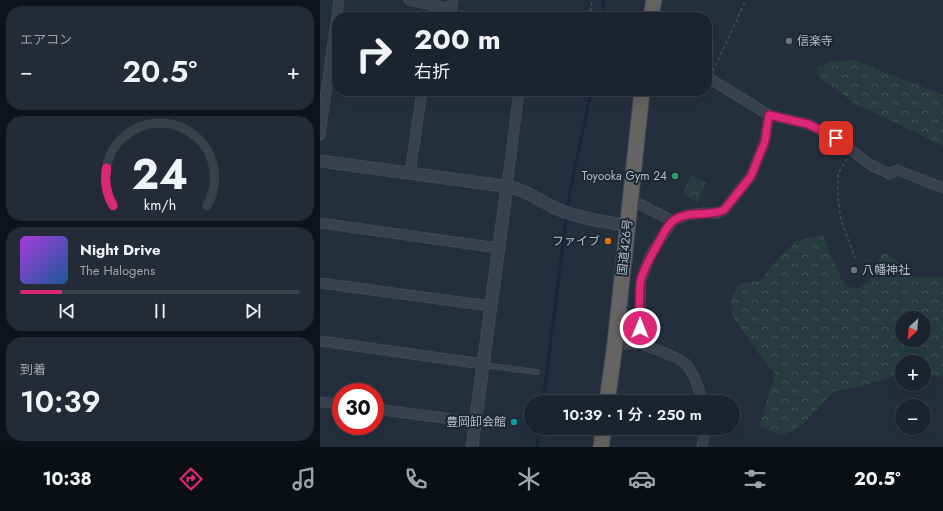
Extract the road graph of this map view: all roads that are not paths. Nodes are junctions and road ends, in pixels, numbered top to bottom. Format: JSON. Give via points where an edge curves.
{"nodes":[{"id":1,"x":339,"y":0,"type":"edge"},
{"id":2,"x":409,"y":0,"type":"edge"},
{"id":3,"x":654,"y":0,"type":"edge"},
{"id":4,"x":453,"y":5,"type":"edge"},
{"id":5,"x":434,"y":6,"type":"junction"},
{"id":6,"x":337,"y":12,"type":"edge"},
{"id":7,"x":433,"y":12,"type":"edge"},
{"id":8,"x":652,"y":12,"type":"edge"},
{"id":9,"x":332,"y":50,"type":"edge"},
{"id":10,"x":712,"y":80,"type":"edge"},
{"id":11,"x":421,"y":96,"type":"edge"},
{"id":12,"x":518,"y":96,"type":"edge"},
{"id":13,"x":641,"y":96,"type":"edge"},
{"id":14,"x":769,"y":115,"type":"junction"},
{"id":15,"x":320,"y":135,"type":"edge"},
{"id":16,"x":320,"y":161,"type":"edge"},
{"id":17,"x":410,"y":174,"type":"junction"},
{"id":18,"x":506,"y":186,"type":"junction"},
{"id":19,"x":943,"y":188,"type":"edge"},
{"id":20,"x":630,"y":199,"type":"junction"},
{"id":21,"x":673,"y":221,"type":"junction"},
{"id":22,"x":320,"y":223,"type":"edge"},
{"id":23,"x":627,"y":226,"type":"junction"},
{"id":24,"x":498,"y":248,"type":"junction"},
{"id":25,"x":320,"y":283,"type":"edge"},
{"id":26,"x":490,"y":306,"type":"junction"},
{"id":27,"x":320,"y":341,"type":"edge"},
{"id":28,"x":615,"y":344,"type":"junction"},
{"id":29,"x":641,"y":344,"type":"junction"},
{"id":30,"x":483,"y":364,"type":"junction"},
{"id":31,"x":537,"y":372,"type":"dead end"},
{"id":32,"x":608,"y":395,"type":"edge"},
{"id":33,"x":701,"y":395,"type":"edge"},
{"id":34,"x":320,"y":402,"type":"edge"},
{"id":35,"x":332,"y":403,"type":"edge"},
{"id":36,"x":384,"y":410,"type":"edge"},
{"id":37,"x":475,"y":422,"type":"junction"},
{"id":38,"x":603,"y":435,"type":"edge"},
{"id":39,"x":705,"y":435,"type":"edge"},
{"id":40,"x":472,"y":447,"type":"edge"},
{"id":41,"x":601,"y":447,"type":"edge"},
{"id":42,"x":702,"y":447,"type":"edge"}],
"edges":[{"from":1,"to":6,"type":"street"},
{"from":2,"to":5,"type":"street"},
{"from":3,"to":8,"type":"highway"},
{"from":4,"to":5,"type":"street"},
{"from":5,"to":7,"type":"street"},
{"from":9,"to":15,"type":"street"},
{"from":10,"to":14,"type":"street"},
{"from":11,"to":17,"type":"street"},
{"from":12,"to":18,"type":"street"},
{"from":13,"to":20,"type":"highway","name":"国道426号"},
{"from":14,"to":19,"type":"street","via":[[808,124],[836,138],[869,164],[890,174],[897,170]]},
{"from":14,"to":21,"type":"street","via":[[765,141],[751,176],[724,210],[718,213],[687,215]]},
{"from":16,"to":17,"type":"street"},
{"from":17,"to":18,"type":"street"},
{"from":18,"to":23,"type":"street","via":[[527,192],[568,213]]},
{"from":18,"to":24,"type":"street"},
{"from":20,"to":21,"type":"street"},
{"from":20,"to":23,"type":"highway","name":"国道426号"},
{"from":21,"to":29,"type":"street","via":[[650,256],[641,280]]},
{"from":22,"to":24,"type":"street"},
{"from":23,"to":28,"type":"highway","name":"国道426号"},
{"from":24,"to":26,"type":"street"},
{"from":25,"to":26,"type":"street"},
{"from":26,"to":30,"type":"street"},
{"from":27,"to":30,"type":"street"},
{"from":28,"to":29,"type":"street"},
{"from":28,"to":32,"type":"highway","name":"国道426号"},
{"from":29,"to":33,"type":"street","via":[[686,364]]},
{"from":30,"to":31,"type":"lane"},
{"from":30,"to":37,"type":"street"},
{"from":34,"to":35,"type":"street"},
{"from":36,"to":37,"type":"street"},
{"from":37,"to":40,"type":"street"},
{"from":38,"to":41,"type":"highway"},
{"from":39,"to":42,"type":"street"}]}
